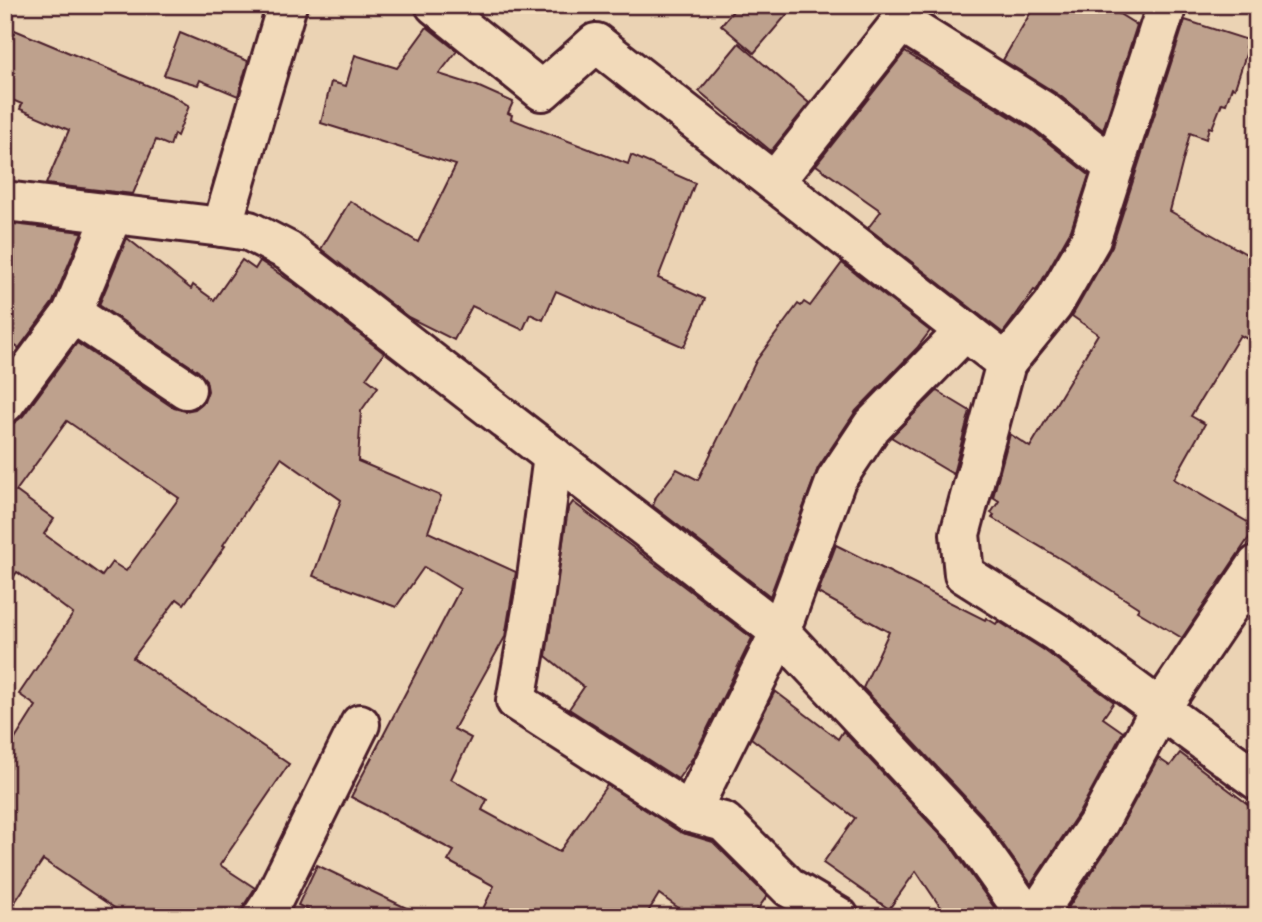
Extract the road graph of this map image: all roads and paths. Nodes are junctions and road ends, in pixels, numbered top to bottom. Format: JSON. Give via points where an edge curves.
{"nodes":[{"id":1,"x":287,"y":5,"type":"edge"},
{"id":2,"x":435,"y":5,"type":"edge"},
{"id":3,"x":1167,"y":5,"type":"edge"},
{"id":4,"x":904,"y":14,"type":"edge"},
{"id":5,"x":1114,"y":167,"type":"junction"},
{"id":6,"x":775,"y":181,"type":"junction"},
{"id":7,"x":7,"y":200,"type":"edge"},
{"id":8,"x":113,"y":214,"type":"junction"},
{"id":9,"x":222,"y":227,"type":"junction"},
{"id":10,"x":72,"y":313,"type":"junction"},
{"id":11,"x":965,"y":331,"type":"junction"},
{"id":12,"x":1006,"y":363,"type":"junction"},
{"id":13,"x":186,"y":389,"type":"dead end"},
{"id":14,"x":5,"y":402,"type":"edge"},
{"id":15,"x":553,"y":456,"type":"junction"},
{"id":16,"x":1257,"y":565,"type":"edge"},
{"id":17,"x":780,"y":632,"type":"junction"},
{"id":18,"x":1160,"y":709,"type":"junction"},
{"id":19,"x":360,"y":724,"type":"dead end"},
{"id":20,"x":1257,"y":780,"type":"edge"},
{"id":21,"x":690,"y":813,"type":"junction"},
{"id":22,"x":785,"y":902,"type":"edge"},
{"id":23,"x":262,"y":917,"type":"edge"},
{"id":24,"x":839,"y":917,"type":"edge"},
{"id":25,"x":1028,"y":917,"type":"edge"},
{"id":26,"x":1035,"y":917,"type":"edge"}],
"edges":[{"from":1,"to":9,"type":"street"},
{"from":2,"to":6,"type":"street","via":[[542,92],[596,43]]},
{"from":3,"to":5,"type":"street"},
{"from":4,"to":5,"type":"street","via":[[1045,112]]},
{"from":4,"to":6,"type":"street"},
{"from":5,"to":12,"type":"street","via":[[1091,239],[1053,305]]},
{"from":6,"to":11,"type":"street"},
{"from":7,"to":8,"type":"street"},
{"from":8,"to":9,"type":"street"},
{"from":8,"to":10,"type":"street"},
{"from":9,"to":15,"type":"street","via":[[249,232],[288,251]]},
{"from":10,"to":13,"type":"street"},
{"from":10,"to":14,"type":"street"},
{"from":11,"to":12,"type":"street"},
{"from":11,"to":17,"type":"street","via":[[872,426],[836,480]]},
{"from":12,"to":18,"type":"street","via":[[960,534],[964,574],[1056,632]]},
{"from":15,"to":17,"type":"street"},
{"from":15,"to":21,"type":"street","via":[[516,701]]},
{"from":16,"to":18,"type":"street"},
{"from":17,"to":21,"type":"street"},
{"from":17,"to":25,"type":"street","via":[[967,830]]},
{"from":18,"to":20,"type":"street"},
{"from":18,"to":26,"type":"street","via":[[1099,822]]},
{"from":19,"to":23,"type":"street"},
{"from":21,"to":22,"type":"street","via":[[724,822]]},
{"from":22,"to":24,"type":"street"}]}
